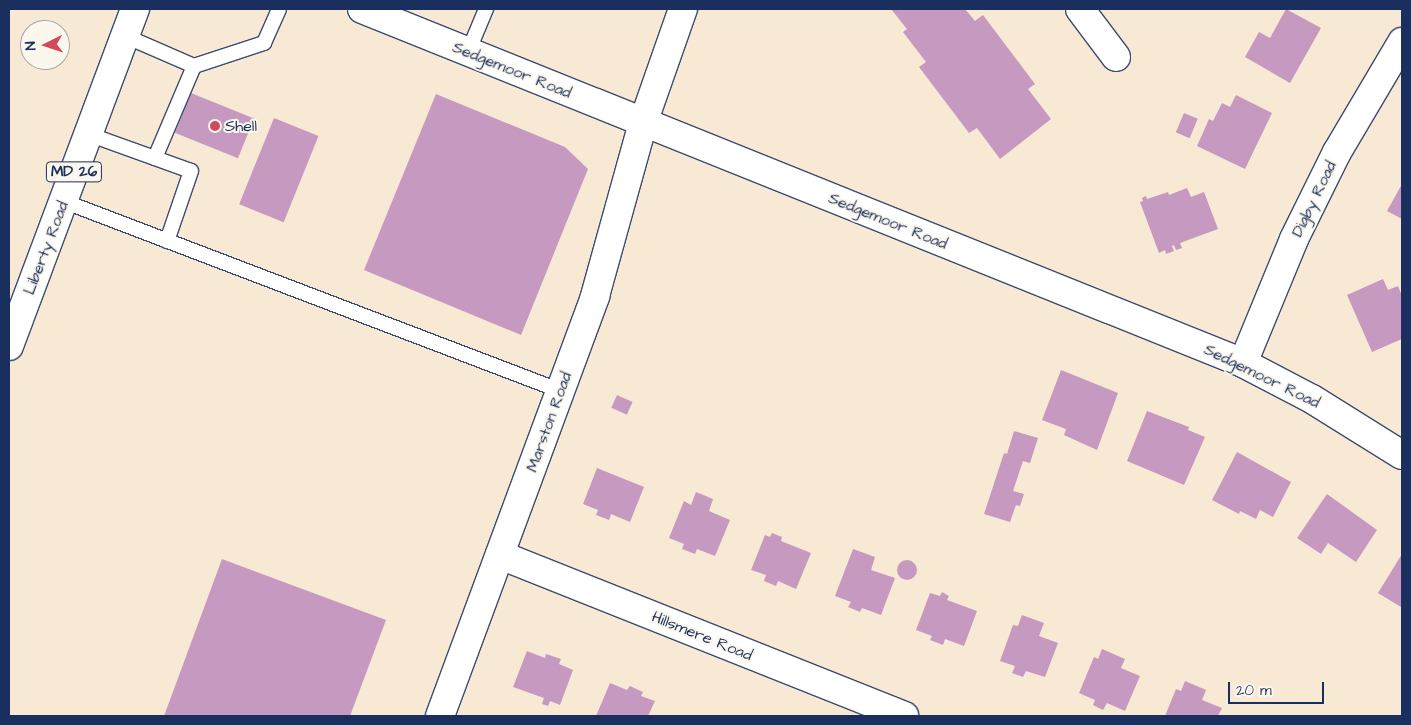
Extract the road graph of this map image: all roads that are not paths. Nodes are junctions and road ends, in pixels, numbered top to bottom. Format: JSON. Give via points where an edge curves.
{"nodes":[{"id":1,"x":135,"y":9,"type":"edge"},
{"id":2,"x":279,"y":9,"type":"edge"},
{"id":3,"x":362,"y":9,"type":"edge"},
{"id":4,"x":486,"y":9,"type":"edge"},
{"id":5,"x":683,"y":9,"type":"edge"},
{"id":6,"x":1080,"y":9,"type":"edge"},
{"id":7,"x":125,"y":36,"type":"junction"},
{"id":8,"x":1402,"y":42,"type":"edge"},
{"id":9,"x":468,"y":52,"type":"junction"},
{"id":10,"x":1116,"y":57,"type":"dead end"},
{"id":11,"x":194,"y":66,"type":"junction"},
{"id":12,"x":643,"y":123,"type":"junction"},
{"id":13,"x":88,"y":134,"type":"junction"},
{"id":14,"x":155,"y":158,"type":"junction"},
{"id":15,"x":63,"y":201,"type":"junction"},
{"id":16,"x":167,"y":241,"type":"junction"},
{"id":17,"x":10,"y":339,"type":"edge"},
{"id":18,"x":1243,"y":363,"type":"junction"},
{"id":19,"x":561,"y":391,"type":"junction"},
{"id":20,"x":1402,"y":455,"type":"edge"},
{"id":21,"x":500,"y":555,"type":"junction"},
{"id":22,"x":440,"y":716,"type":"edge"},
{"id":23,"x":904,"y":716,"type":"edge"}],
"edges":[{"from":1,"to":7,"type":"street","name":"Liberty Road","number":"MD 26"},
{"from":2,"to":11,"type":"lane","via":[[264,43]]},
{"from":3,"to":9,"type":"street","name":"Sedgemoor Road"},
{"from":4,"to":9,"type":"lane"},
{"from":5,"to":12,"type":"street","name":"Marston Road"},
{"from":6,"to":10,"type":"street"},
{"from":7,"to":11,"type":"lane"},
{"from":7,"to":13,"type":"street","name":"Liberty Road","number":"MD 26"},
{"from":8,"to":18,"type":"street","name":"Digby Road","via":[[1333,160],[1294,239]]},
{"from":9,"to":12,"type":"street","name":"Sedgemoor Road"},
{"from":11,"to":14,"type":"lane"},
{"from":12,"to":18,"type":"street","name":"Sedgemoor Road"},
{"from":12,"to":19,"type":"street","name":"Marston Road","via":[[595,296]]},
{"from":13,"to":14,"type":"lane"},
{"from":13,"to":15,"type":"street","name":"Liberty Road","number":"MD 26"},
{"from":14,"to":16,"type":"lane","via":[[191,171]]},
{"from":15,"to":16,"type":"lane"},
{"from":15,"to":17,"type":"street","name":"Liberty Road","number":"MD 26"},
{"from":16,"to":19,"type":"lane"},
{"from":18,"to":20,"type":"street","name":"Sedgemoor Road","via":[[1312,398]]},
{"from":19,"to":21,"type":"street","name":"Marston Road"},
{"from":21,"to":22,"type":"street","name":"Marston Road"},
{"from":21,"to":23,"type":"street","name":"Hillsmere Road"}]}
